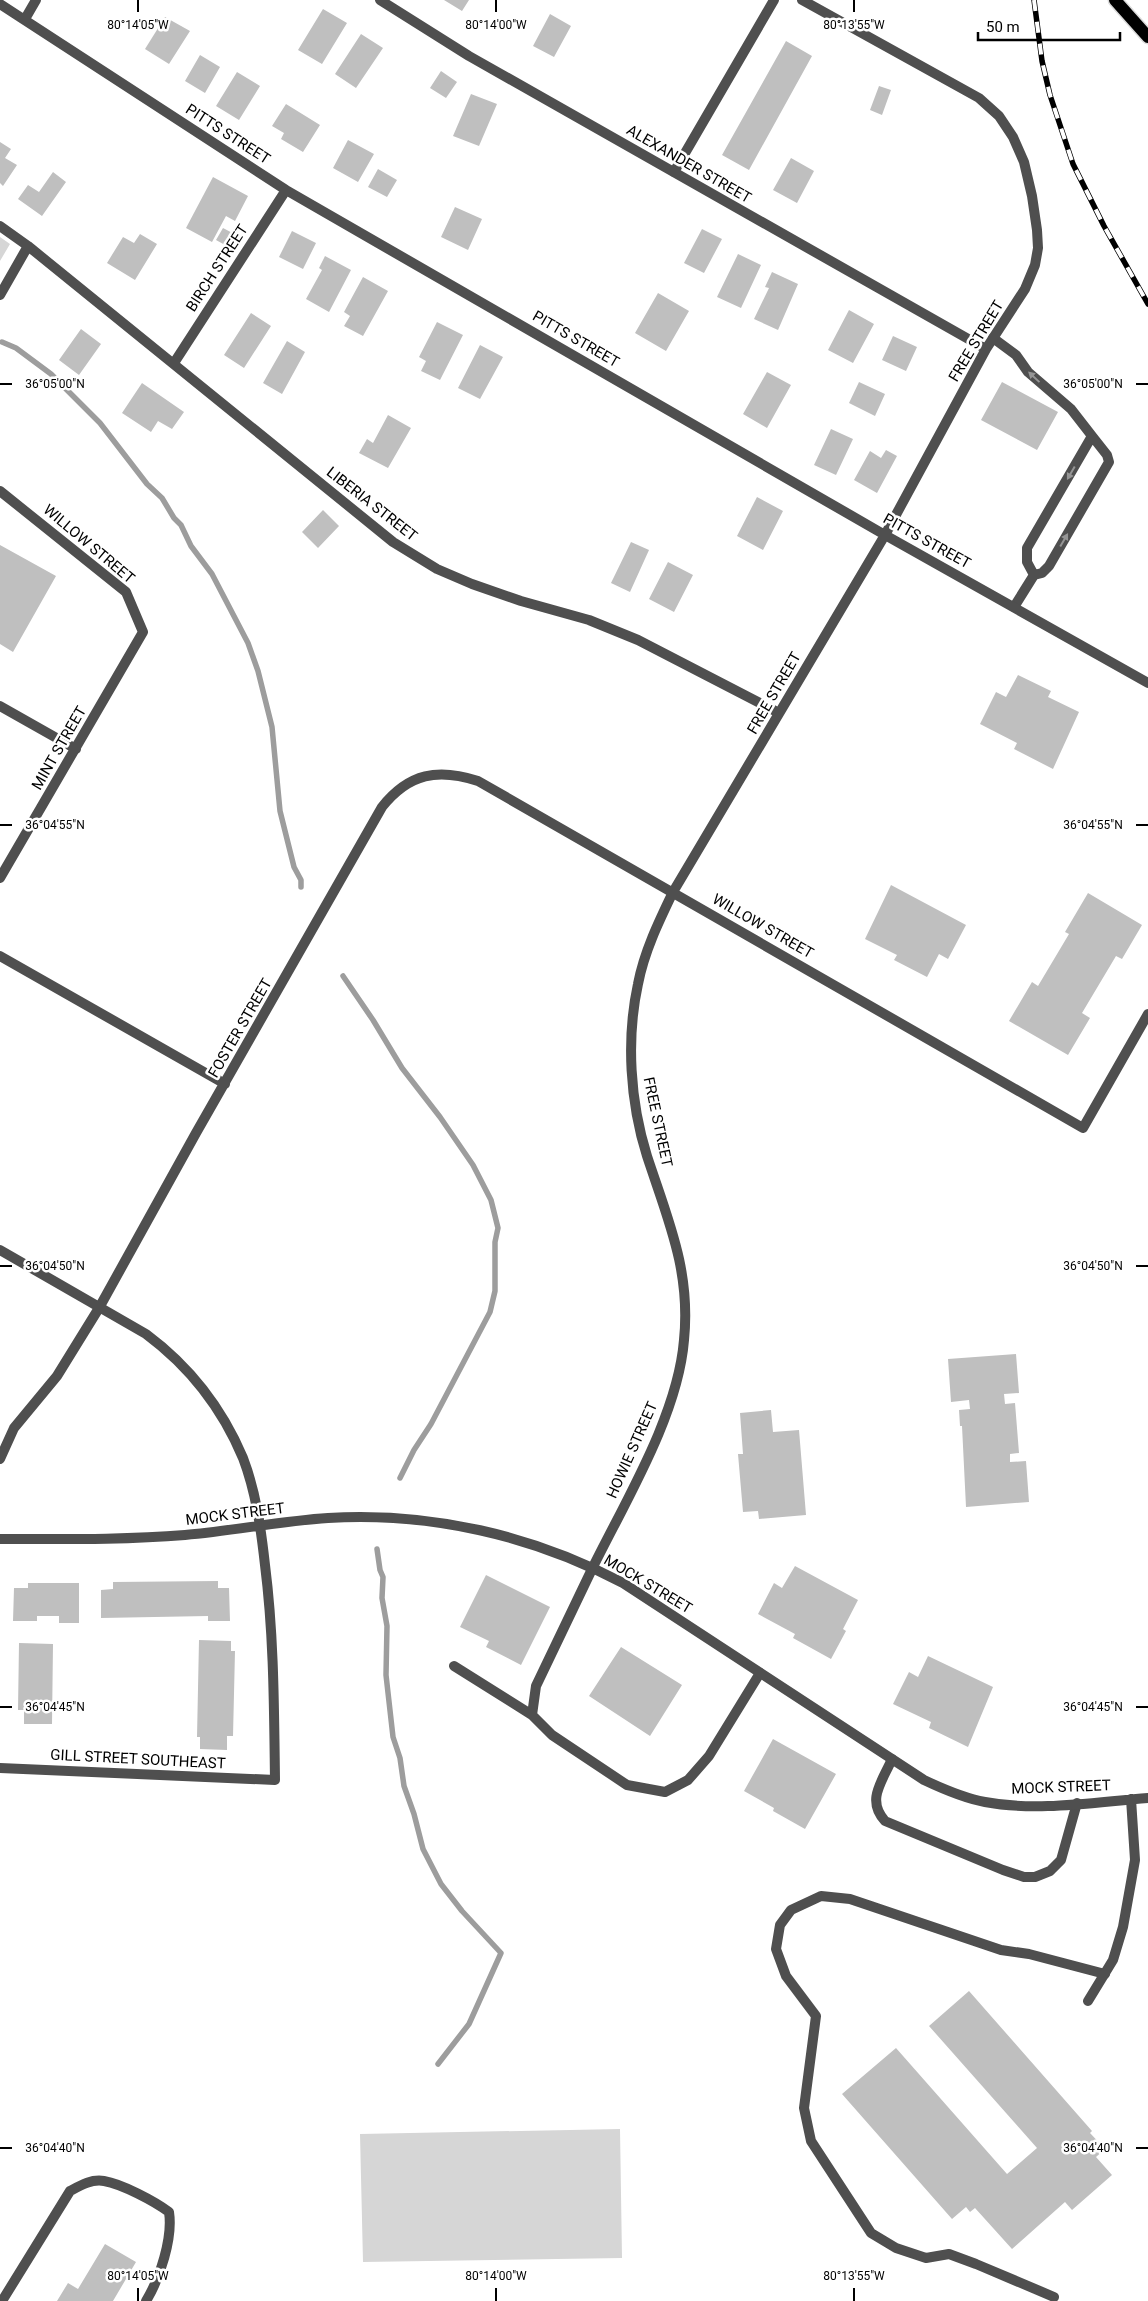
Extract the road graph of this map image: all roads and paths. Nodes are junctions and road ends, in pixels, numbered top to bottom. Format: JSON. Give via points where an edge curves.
{"nodes":[{"id":1,"x":36,"y":0,"type":"edge"},
{"id":2,"x":380,"y":0,"type":"edge"},
{"id":3,"x":774,"y":0,"type":"edge"},
{"id":4,"x":802,"y":0,"type":"edge"},
{"id":5,"x":1115,"y":0,"type":"edge"},
{"id":6,"x":0,"y":4,"type":"edge"},
{"id":7,"x":25,"y":19,"type":"junction"},
{"id":8,"x":1148,"y":37,"type":"edge"},
{"id":9,"x":674,"y":172,"type":"junction"},
{"id":10,"x":286,"y":190,"type":"junction"},
{"id":11,"x":0,"y":226,"type":"edge"},
{"id":12,"x":28,"y":246,"type":"junction"},
{"id":13,"x":0,"y":295,"type":"edge"},
{"id":14,"x":993,"y":338,"type":"junction"},
{"id":15,"x":986,"y":349,"type":"junction"},
{"id":16,"x":174,"y":364,"type":"junction"},
{"id":17,"x":1092,"y":436,"type":"junction"},
{"id":18,"x":0,"y":491,"type":"edge"},
{"id":19,"x":885,"y":535,"type":"junction"},
{"id":20,"x":1034,"y":575,"type":"junction"},
{"id":21,"x":1014,"y":607,"type":"junction"},
{"id":22,"x":143,"y":632,"type":"joint"},
{"id":23,"x":1148,"y":683,"type":"edge"},
{"id":24,"x":0,"y":706,"type":"edge"},
{"id":25,"x":779,"y":713,"type":"junction"},
{"id":26,"x":76,"y":750,"type":"junction"},
{"id":27,"x":421,"y":778,"type":"joint"},
{"id":28,"x":0,"y":878,"type":"edge"},
{"id":29,"x":673,"y":892,"type":"junction"},
{"id":30,"x":0,"y":956,"type":"edge"},
{"id":31,"x":1148,"y":1014,"type":"edge"},
{"id":32,"x":225,"y":1084,"type":"junction"},
{"id":33,"x":0,"y":1250,"type":"edge"},
{"id":34,"x":99,"y":1308,"type":"junction"},
{"id":35,"x":684,"y":1340,"type":"joint"},
{"id":36,"x":0,"y":1459,"type":"edge"},
{"id":37,"x":261,"y":1526,"type":"junction"},
{"id":38,"x":0,"y":1539,"type":"edge"},
{"id":39,"x":593,"y":1567,"type":"junction"},
{"id":40,"x":454,"y":1666,"type":"dead end"},
{"id":41,"x":760,"y":1673,"type":"junction"},
{"id":42,"x":532,"y":1714,"type":"junction"},
{"id":43,"x":892,"y":1759,"type":"junction"},
{"id":44,"x":0,"y":1768,"type":"edge"},
{"id":45,"x":1148,"y":1798,"type":"edge"},
{"id":46,"x":1130,"y":1799,"type":"junction"},
{"id":47,"x":1077,"y":1803,"type":"junction"},
{"id":48,"x":1105,"y":1974,"type":"junction"},
{"id":49,"x":1088,"y":2001,"type":"dead end"},
{"id":50,"x":1054,"y":2297,"type":"dead end"},
{"id":51,"x":2,"y":2301,"type":"edge"},
{"id":52,"x":146,"y":2301,"type":"edge"}],
"edges":[{"from":1,"to":7,"type":"street"},
{"from":2,"to":9,"type":"street","name":"ALEXANDER STREET","via":[[469,56]]},
{"from":3,"to":9,"type":"street"},
{"from":4,"to":14,"type":"street","name":"FREE STREET","via":[[979,98],[999,116],[1017,146],[1032,196],[1038,248],[1025,289]]},
{"from":5,"to":8,"type":"main road"},
{"from":6,"to":7,"type":"street","name":"PITTS STREET"},
{"from":7,"to":10,"type":"street","name":"PITTS STREET"},
{"from":9,"to":15,"type":"street","name":"ALEXANDER STREET"},
{"from":10,"to":16,"type":"street","name":"BIRCH STREET"},
{"from":10,"to":19,"type":"street","name":"PITTS STREET"},
{"from":11,"to":12,"type":"street","name":"LIBERIA STREET"},
{"from":12,"to":13,"type":"street"},
{"from":12,"to":16,"type":"street","name":"LIBERIA STREET"},
{"from":14,"to":15,"type":"street","name":"FREE STREET"},
{"from":17,"to":14,"type":"street","one_way":true,"via":[[1071,409],[1028,372],[1016,355]]},
{"from":15,"to":19,"type":"street","name":"FREE STREET"},
{"from":16,"to":25,"type":"street","name":"LIBERIA STREET","via":[[393,542],[437,570],[521,601],[589,620],[638,640]]},
{"from":17,"to":20,"type":"street","one_way":true,"via":[[1027,548],[1027,562]]},
{"from":20,"to":17,"type":"street","one_way":true,"via":[[1049,566],[1109,462]]},
{"from":18,"to":22,"type":"street","name":"WILLOW STREET","via":[[126,592]]},
{"from":19,"to":21,"type":"street","name":"PITTS STREET"},
{"from":19,"to":25,"type":"street","name":"FREE STREET"},
{"from":20,"to":21,"type":"street"},
{"from":21,"to":23,"type":"street","name":"PITTS STREET"},
{"from":22,"to":26,"type":"street","name":"MINT STREET"},
{"from":24,"to":26,"type":"street"},
{"from":25,"to":29,"type":"street","name":"FREE STREET"},
{"from":26,"to":28,"type":"street","name":"MINT STREET"},
{"from":27,"to":29,"type":"street","name":"WILLOW STREET","via":[[444,774],[478,781]]},
{"from":27,"to":32,"type":"street","name":"FOSTER STREET","via":[[399,788],[382,807]]},
{"from":29,"to":31,"type":"street","name":"WILLOW STREET","via":[[1083,1128]]},
{"from":29,"to":35,"type":"street","name":"FREE STREET","via":[[655,930],[638,983],[630,1050],[647,1154],[680,1257],[685,1292]]},
{"from":30,"to":32,"type":"street"},
{"from":32,"to":34,"type":"street","name":"FOSTER STREET"},
{"from":33,"to":34,"type":"street"},
{"from":34,"to":36,"type":"street","name":"FOSTER STREET","via":[[57,1376],[14,1428]]},
{"from":34,"to":37,"type":"street","via":[[168,1350],[211,1399],[243,1458]]},
{"from":35,"to":39,"type":"street","name":"HOWIE STREET","via":[[681,1367],[662,1426]]},
{"from":37,"to":38,"type":"street","name":"MOCK STREET","via":[[108,1540]]},
{"from":37,"to":39,"type":"street","name":"MOCK STREET","via":[[373,1516],[436,1521],[484,1530]]},
{"from":37,"to":44,"type":"street","name":"GILL STREET SOUTHEAST","via":[[274,1665],[275,1780]]},
{"from":39,"to":41,"type":"street","name":"MOCK STREET","via":[[623,1583]]},
{"from":39,"to":42,"type":"street","name":"HOWIE STREET","via":[[536,1686]]},
{"from":40,"to":42,"type":"street"},
{"from":41,"to":42,"type":"street","via":[[709,1756],[688,1780],[665,1792],[627,1785],[552,1735]]},
{"from":41,"to":43,"type":"street","name":"MOCK STREET"},
{"from":43,"to":47,"type":"street","name":"MOCK STREET","via":[[942,1789],[984,1802],[1033,1806]]},
{"from":43,"to":47,"type":"street","via":[[875,1798],[878,1813],[885,1820],[1024,1877],[1050,1871],[1061,1860]]},
{"from":45,"to":46,"type":"street","name":"MOCK STREET"},
{"from":46,"to":47,"type":"street","name":"MOCK STREET"},
{"from":46,"to":48,"type":"street","via":[[1133,1874],[1119,1943]]},
{"from":48,"to":49,"type":"street"},
{"from":48,"to":50,"type":"street","via":[[1001,1950],[850,1899],[821,1896],[792,1910],[780,1925],[776,1949],[786,1976],[816,2016],[804,2108],[811,2142],[871,2233],[896,2248],[926,2258],[949,2254]]},
{"from":51,"to":52,"type":"street","via":[[70,2191],[85,2182],[103,2181],[155,2202],[169,2212],[171,2226],[156,2285]]}]}
